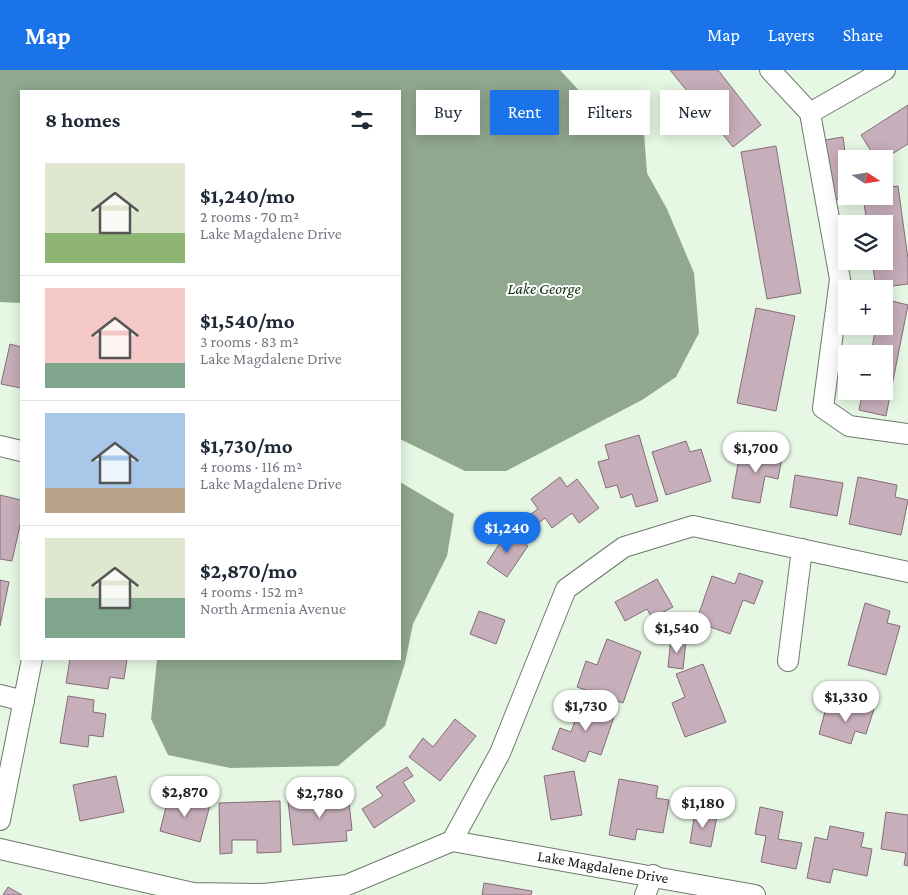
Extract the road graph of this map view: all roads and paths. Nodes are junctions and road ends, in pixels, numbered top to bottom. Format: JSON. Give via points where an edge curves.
{"nodes":[{"id":1,"x":770,"y":70,"type":"edge"},
{"id":2,"x":885,"y":70,"type":"edge"},
{"id":3,"x":810,"y":113,"type":"junction"},
{"id":4,"x":908,"y":434,"type":"edge"},
{"id":5,"x":0,"y":446,"type":"edge"},
{"id":6,"x":20,"y":451,"type":"edge"},
{"id":7,"x":802,"y":549,"type":"junction"},
{"id":8,"x":908,"y":572,"type":"edge"},
{"id":9,"x":32,"y":660,"type":"edge"},
{"id":10,"x":788,"y":661,"type":"dead end"},
{"id":11,"x":0,"y":695,"type":"edge"},
{"id":12,"x":24,"y":701,"type":"junction"},
{"id":13,"x":0,"y":820,"type":"edge"},
{"id":14,"x":452,"y":841,"type":"junction"},
{"id":15,"x":0,"y":849,"type":"edge"},
{"id":16,"x":653,"y":875,"type":"junction"},
{"id":17,"x":193,"y":894,"type":"edge"},
{"id":18,"x":645,"y":895,"type":"edge"},
{"id":19,"x":754,"y":895,"type":"edge"}],
"edges":[{"from":1,"to":3,"type":"street"},
{"from":2,"to":3,"type":"street"},
{"from":3,"to":4,"type":"street","via":[[840,278],[823,408],[849,426]]},
{"from":5,"to":6,"type":"street"},
{"from":7,"to":8,"type":"street"},
{"from":7,"to":10,"type":"street"},
{"from":7,"to":14,"type":"street","via":[[693,526],[624,547],[566,589],[500,753]]},
{"from":9,"to":12,"type":"street"},
{"from":11,"to":12,"type":"street"},
{"from":12,"to":13,"type":"street"},
{"from":14,"to":16,"type":"street","name":"Lake Magdalene Drive"},
{"from":14,"to":17,"type":"street","via":[[347,885],[264,894]]},
{"from":15,"to":17,"type":"street"},
{"from":16,"to":18,"type":"street"},
{"from":16,"to":19,"type":"street","name":"Lake Magdalene Drive"}]}
